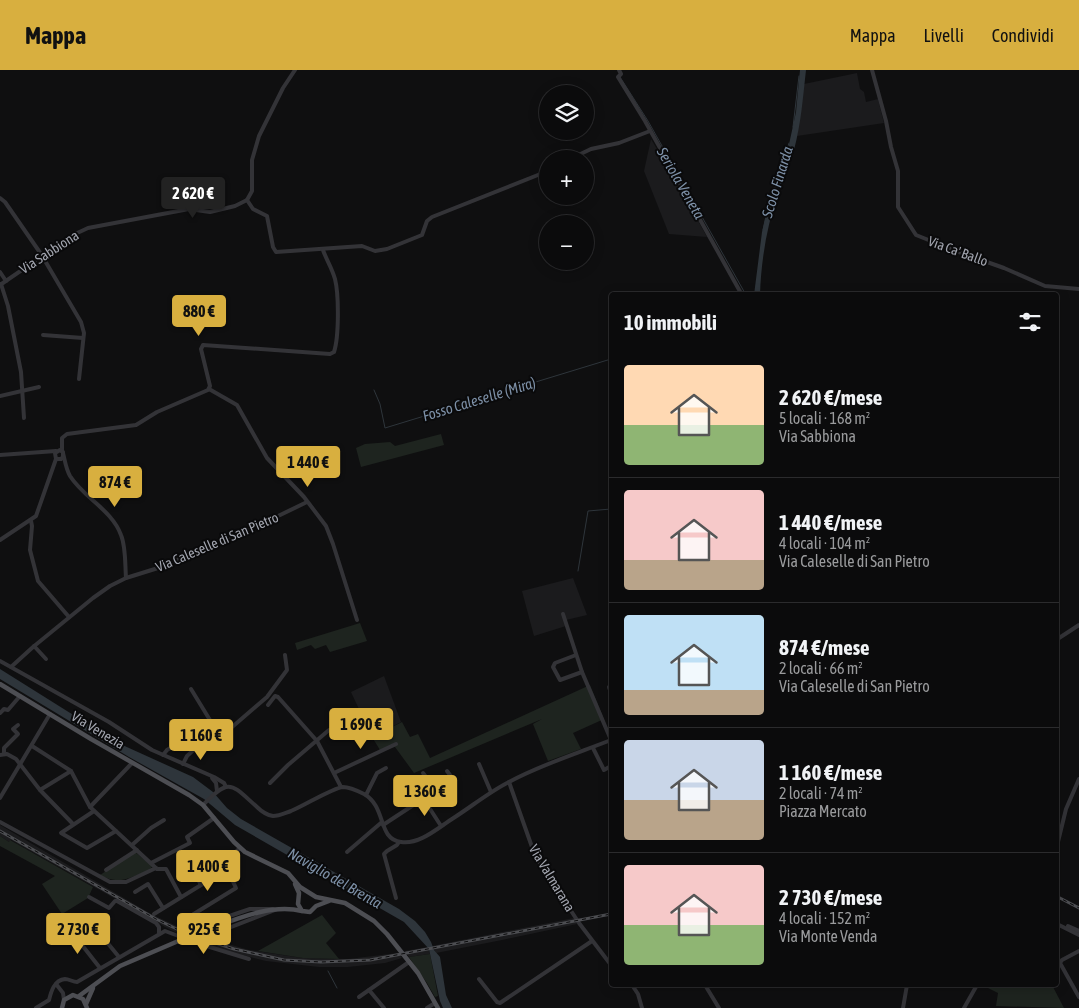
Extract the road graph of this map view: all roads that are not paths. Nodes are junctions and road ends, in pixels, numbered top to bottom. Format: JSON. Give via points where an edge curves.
{"nodes":[{"id":1,"x":294,"y":70,"type":"edge"},
{"id":2,"x":872,"y":70,"type":"edge"},
{"id":3,"x":619,"y":74,"type":"edge"},
{"id":4,"x":650,"y":131,"type":"junction"},
{"id":5,"x":589,"y":150,"type":"edge"},
{"id":6,"x":539,"y":175,"type":"edge"},
{"id":7,"x":0,"y":198,"type":"edge"},
{"id":8,"x":247,"y":200,"type":"junction"},
{"id":9,"x":323,"y":250,"type":"junction"},
{"id":10,"x":42,"y":256,"type":"junction"},
{"id":11,"x":0,"y":272,"type":"edge"},
{"id":12,"x":6,"y":281,"type":"junction"},
{"id":13,"x":1,"y":285,"type":"edge"},
{"id":14,"x":1079,"y":289,"type":"edge"},
{"id":15,"x":740,"y":292,"type":"edge"},
{"id":16,"x":43,"y":336,"type":"dead end"},
{"id":17,"x":84,"y":338,"type":"junction"},
{"id":18,"x":78,"y":378,"type":"dead end"},
{"id":19,"x":39,"y":387,"type":"dead end"},
{"id":20,"x":210,"y":389,"type":"junction"},
{"id":21,"x":21,"y":392,"type":"junction"},
{"id":22,"x":0,"y":396,"type":"edge"},
{"id":23,"x":24,"y":418,"type":"dead end"},
{"id":24,"x":56,"y":451,"type":"junction"},
{"id":25,"x":62,"y":452,"type":"junction"},
{"id":26,"x":0,"y":456,"type":"edge"},
{"id":27,"x":56,"y":459,"type":"junction"},
{"id":28,"x":307,"y":502,"type":"junction"},
{"id":29,"x":31,"y":521,"type":"junction"},
{"id":30,"x":0,"y":540,"type":"edge"},
{"id":31,"x":126,"y":578,"type":"junction"},
{"id":32,"x":563,"y":614,"type":"dead end"},
{"id":33,"x":69,"y":617,"type":"junction"},
{"id":34,"x":357,"y":620,"type":"dead end"},
{"id":35,"x":1079,"y":625,"type":"edge"},
{"id":36,"x":1059,"y":638,"type":"edge"},
{"id":37,"x":34,"y":646,"type":"junction"},
{"id":38,"x":285,"y":655,"type":"dead end"},
{"id":39,"x":576,"y":655,"type":"junction"},
{"id":40,"x":46,"y":659,"type":"dead end"},
{"id":41,"x":0,"y":662,"type":"edge"},
{"id":42,"x":11,"y":667,"type":"junction"},
{"id":43,"x":582,"y":672,"type":"junction"},
{"id":44,"x":0,"y":684,"type":"edge"},
{"id":45,"x":192,"y":689,"type":"dead end"},
{"id":46,"x":20,"y":696,"type":"junction"},
{"id":47,"x":268,"y":704,"type":"dead end"},
{"id":48,"x":0,"y":705,"type":"edge"},
{"id":49,"x":4,"y":709,"type":"junction"},
{"id":50,"x":0,"y":713,"type":"edge"},
{"id":51,"x":50,"y":714,"type":"junction"},
{"id":52,"x":212,"y":724,"type":"junction"},
{"id":53,"x":18,"y":725,"type":"dead end"},
{"id":54,"x":216,"y":729,"type":"junction"},
{"id":55,"x":329,"y":730,"type":"dead end"},
{"id":56,"x":609,"y":735,"type":"edge"},
{"id":57,"x":317,"y":740,"type":"junction"},
{"id":58,"x":609,"y":741,"type":"edge"},
{"id":59,"x":396,"y":744,"type":"dead end"},
{"id":60,"x":32,"y":746,"type":"junction"},
{"id":61,"x":593,"y":748,"type":"junction"},
{"id":62,"x":2,"y":755,"type":"edge"},
{"id":63,"x":164,"y":755,"type":"junction"},
{"id":64,"x":132,"y":764,"type":"junction"},
{"id":65,"x":183,"y":764,"type":"junction"},
{"id":66,"x":479,"y":764,"type":"dead end"},
{"id":67,"x":20,"y":765,"type":"junction"},
{"id":68,"x":609,"y":767,"type":"edge"},
{"id":69,"x":386,"y":768,"type":"dead end"},
{"id":70,"x":71,"y":771,"type":"junction"},
{"id":71,"x":447,"y":771,"type":"dead end"},
{"id":72,"x":334,"y":773,"type":"junction"},
{"id":73,"x":423,"y":773,"type":"dead end"},
{"id":74,"x":210,"y":776,"type":"junction"},
{"id":75,"x":1079,"y":779,"type":"edge"},
{"id":76,"x":509,"y":782,"type":"junction"},
{"id":77,"x":270,"y":783,"type":"dead end"},
{"id":78,"x":225,"y":787,"type":"junction"},
{"id":79,"x":341,"y":787,"type":"junction"},
{"id":80,"x":40,"y":790,"type":"junction"},
{"id":81,"x":436,"y":790,"type":"junction"},
{"id":82,"x":216,"y":792,"type":"junction"},
{"id":83,"x":491,"y":792,"type":"junction"},
{"id":84,"x":366,"y":795,"type":"junction"},
{"id":85,"x":0,"y":798,"type":"edge"},
{"id":86,"x":424,"y":798,"type":"junction"},
{"id":87,"x":204,"y":804,"type":"junction"},
{"id":88,"x":90,"y":807,"type":"junction"},
{"id":89,"x":94,"y":811,"type":"junction"},
{"id":90,"x":214,"y":818,"type":"junction"},
{"id":91,"x":164,"y":820,"type":"dead end"},
{"id":92,"x":0,"y":822,"type":"edge"},
{"id":93,"x":383,"y":823,"type":"junction"},
{"id":94,"x":73,"y":824,"type":"junction"},
{"id":95,"x":441,"y":826,"type":"junction"},
{"id":96,"x":116,"y":831,"type":"junction"},
{"id":97,"x":1059,"y":838,"type":"edge"},
{"id":98,"x":399,"y":842,"type":"junction"},
{"id":99,"x":132,"y":845,"type":"junction"},
{"id":100,"x":240,"y":848,"type":"junction"},
{"id":101,"x":137,"y":850,"type":"junction"},
{"id":102,"x":347,"y":852,"type":"dead end"},
{"id":103,"x":151,"y":863,"type":"junction"},
{"id":104,"x":190,"y":866,"type":"dead end"},
{"id":105,"x":156,"y":868,"type":"junction"},
{"id":106,"x":277,"y":868,"type":"junction"},
{"id":107,"x":227,"y":869,"type":"junction"},
{"id":108,"x":106,"y":870,"type":"dead end"},
{"id":109,"x":201,"y":885,"type":"junction"},
{"id":110,"x":135,"y":892,"type":"dead end"},
{"id":111,"x":307,"y":892,"type":"junction"},
{"id":112,"x":89,"y":897,"type":"dead end"},
{"id":113,"x":181,"y":897,"type":"junction"},
{"id":114,"x":316,"y":897,"type":"junction"},
{"id":115,"x":298,"y":898,"type":"junction"},
{"id":116,"x":396,"y":898,"type":"dead end"},
{"id":117,"x":330,"y":900,"type":"junction"},
{"id":118,"x":316,"y":906,"type":"junction"},
{"id":119,"x":163,"y":908,"type":"junction"},
{"id":120,"x":279,"y":909,"type":"junction"},
{"id":121,"x":302,"y":911,"type":"junction"},
{"id":122,"x":154,"y":914,"type":"dead end"},
{"id":123,"x":88,"y":919,"type":"dead end"},
{"id":124,"x":1059,"y":924,"type":"edge"},
{"id":125,"x":1059,"y":925,"type":"edge"},
{"id":126,"x":184,"y":926,"type":"junction"},
{"id":127,"x":1079,"y":930,"type":"edge"},
{"id":128,"x":202,"y":932,"type":"tunnel mouth"},
{"id":129,"x":158,"y":934,"type":"junction"},
{"id":130,"x":1079,"y":935,"type":"edge"},
{"id":131,"x":61,"y":937,"type":"dead end"},
{"id":132,"x":183,"y":939,"type":"tunnel mouth"},
{"id":133,"x":592,"y":941,"type":"junction"},
{"id":134,"x":1079,"y":951,"type":"edge"},
{"id":135,"x":119,"y":957,"type":"junction"},
{"id":136,"x":249,"y":959,"type":"dead end"},
{"id":137,"x":409,"y":962,"type":"junction"},
{"id":138,"x":609,"y":962,"type":"edge"},
{"id":139,"x":100,"y":968,"type":"junction"},
{"id":140,"x":479,"y":980,"type":"dead end"},
{"id":141,"x":56,"y":984,"type":"junction"},
{"id":142,"x":93,"y":987,"type":"junction"},
{"id":143,"x":633,"y":987,"type":"edge"},
{"id":144,"x":705,"y":987,"type":"edge"},
{"id":145,"x":907,"y":987,"type":"edge"},
{"id":146,"x":976,"y":987,"type":"edge"},
{"id":147,"x":369,"y":990,"type":"junction"},
{"id":148,"x":63,"y":993,"type":"junction"},
{"id":149,"x":71,"y":996,"type":"junction"},
{"id":150,"x":79,"y":996,"type":"junction"},
{"id":151,"x":360,"y":996,"type":"dead end"},
{"id":152,"x":1079,"y":997,"type":"edge"},
{"id":153,"x":64,"y":1000,"type":"junction"},
{"id":154,"x":435,"y":1002,"type":"junction"},
{"id":155,"x":86,"y":1006,"type":"edge"},
{"id":156,"x":36,"y":1008,"type":"edge"},
{"id":157,"x":62,"y":1008,"type":"edge"},
{"id":158,"x":384,"y":1008,"type":"edge"},
{"id":159,"x":427,"y":1008,"type":"edge"},
{"id":160,"x":438,"y":1008,"type":"edge"},
{"id":161,"x":642,"y":1008,"type":"edge"},
{"id":162,"x":718,"y":1008,"type":"edge"},
{"id":163,"x":903,"y":1008,"type":"edge"},
{"id":164,"x":964,"y":1008,"type":"edge"}],
"edges":[{"from":1,"to":8,"type":"street","via":[[256,145],[252,191]]},
{"from":2,"to":14,"type":"street","name":"Via Ca' Ballo","via":[[898,170],[898,207],[916,235],[1045,286]]},
{"from":3,"to":4,"type":"street"},
{"from":4,"to":5,"type":"street"},
{"from":4,"to":15,"type":"street"},
{"from":6,"to":9,"type":"street","via":[[432,217],[422,235],[391,248],[375,251],[362,246]]},
{"from":7,"to":10,"type":"street"},
{"from":8,"to":9,"type":"street","via":[[253,209],[267,216],[276,252]]},
{"from":8,"to":10,"type":"street","name":"Via Sabbiona","via":[[222,210],[189,209],[88,228]]},
{"from":9,"to":20,"type":"street","via":[[336,286],[334,352],[203,345],[201,349]]},
{"from":10,"to":12,"type":"street","name":"Via Sabbiona"},
{"from":10,"to":17,"type":"street","via":[[81,322]]},
{"from":11,"to":12,"type":"street"},
{"from":12,"to":13,"type":"street","name":"Via Sabbiona"},
{"from":13,"to":21,"type":"street","via":[[21,372]]},
{"from":16,"to":17,"type":"street"},
{"from":17,"to":18,"type":"street"},
{"from":19,"to":21,"type":"street"},
{"from":20,"to":25,"type":"street","via":[[156,412],[136,426],[67,434],[62,438]]},
{"from":20,"to":28,"type":"street","via":[[237,404],[267,458]]},
{"from":21,"to":22,"type":"street"},
{"from":21,"to":23,"type":"street"},
{"from":24,"to":25,"type":"street"},
{"from":24,"to":26,"type":"street"},
{"from":24,"to":27,"type":"street"},
{"from":25,"to":27,"type":"street","via":[[61,459]]},
{"from":25,"to":31,"type":"street","via":[[72,478],[112,519],[119,531]]},
{"from":27,"to":29,"type":"street","via":[[36,516]]},
{"from":28,"to":31,"type":"street","name":"Via Caleselle di San Pietro","via":[[158,568]]},
{"from":28,"to":34,"type":"street","via":[[329,532]]},
{"from":29,"to":30,"type":"street","via":[[26,521]]},
{"from":29,"to":33,"type":"street","via":[[30,550],[38,582]]},
{"from":31,"to":33,"type":"street","name":"Via Caleselle di San Pietro","via":[[101,592]]},
{"from":32,"to":39,"type":"street"},
{"from":33,"to":37,"type":"street","name":"Via Caleselle di San Pietro"},
{"from":35,"to":36,"type":"street"},
{"from":37,"to":40,"type":"street"},
{"from":37,"to":42,"type":"street","name":"Via Caleselle di San Pietro"},
{"from":38,"to":54,"type":"street","via":[[287,670],[267,697],[224,734]]},
{"from":39,"to":43,"type":"street"},
{"from":39,"to":43,"type":"street","via":[[555,663],[553,667],[560,680]]},
{"from":41,"to":42,"type":"street"},
{"from":42,"to":63,"type":"street"},
{"from":43,"to":56,"type":"street"},
{"from":44,"to":46,"type":"main road","name":"Via Venezia"},
{"from":45,"to":52,"type":"street"},
{"from":46,"to":49,"type":"street","via":[[8,710]]},
{"from":46,"to":51,"type":"main road","name":"Via Venezia"},
{"from":47,"to":57,"type":"street","via":[[275,696],[278,697]]},
{"from":48,"to":49,"type":"street"},
{"from":49,"to":50,"type":"street"},
{"from":51,"to":60,"type":"street"},
{"from":51,"to":64,"type":"main road","name":"Via Venezia"},
{"from":52,"to":54,"type":"street"},
{"from":52,"to":63,"type":"street"},
{"from":53,"to":62,"type":"street","via":[[13,729],[18,734],[4,748]]},
{"from":54,"to":65,"type":"street","via":[[187,756]]},
{"from":55,"to":57,"type":"street"},
{"from":57,"to":72,"type":"street"},
{"from":57,"to":77,"type":"street"},
{"from":58,"to":61,"type":"street"},
{"from":59,"to":72,"type":"street"},
{"from":60,"to":67,"type":"street"},
{"from":60,"to":70,"type":"street"},
{"from":61,"to":68,"type":"street","via":[[604,770]]},
{"from":61,"to":76,"type":"street"},
{"from":62,"to":67,"type":"street","via":[[16,758]]},
{"from":63,"to":65,"type":"street"},
{"from":64,"to":87,"type":"main road","name":"Via Venezia"},
{"from":64,"to":88,"type":"street"},
{"from":65,"to":74,"type":"street"},
{"from":66,"to":83,"type":"street"},
{"from":67,"to":80,"type":"street"},
{"from":67,"to":85,"type":"street"},
{"from":69,"to":84,"type":"street","via":[[377,773]]},
{"from":70,"to":80,"type":"street"},
{"from":70,"to":88,"type":"street"},
{"from":71,"to":81,"type":"street","via":[[453,779]]},
{"from":72,"to":79,"type":"street"},
{"from":73,"to":81,"type":"street"},
{"from":74,"to":78,"type":"street"},
{"from":74,"to":82,"type":"street","via":[[216,783]]},
{"from":75,"to":97,"type":"street","via":[[1066,809]]},
{"from":76,"to":83,"type":"street"},
{"from":76,"to":133,"type":"street","name":"Via Valmarana","via":[[535,855]]},
{"from":78,"to":79,"type":"street","via":[[237,789],[263,812],[274,816]]},
{"from":78,"to":82,"type":"street"},
{"from":79,"to":84,"type":"street"},
{"from":80,"to":94,"type":"street"},
{"from":81,"to":86,"type":"street"},
{"from":82,"to":87,"type":"street"},
{"from":83,"to":95,"type":"street"},
{"from":84,"to":93,"type":"street","via":[[376,804]]},
{"from":86,"to":93,"type":"street"},
{"from":86,"to":95,"type":"street"},
{"from":87,"to":90,"type":"main road","name":"Via Venezia"},
{"from":88,"to":89,"type":"street"},
{"from":89,"to":94,"type":"street"},
{"from":89,"to":96,"type":"street"},
{"from":90,"to":100,"type":"main road","name":"Via Venezia"},
{"from":90,"to":103,"type":"street","via":[[186,837],[190,843]]},
{"from":91,"to":99,"type":"street","via":[[152,826]]},
{"from":92,"to":105,"type":"street","via":[[107,881],[124,882]]},
{"from":93,"to":98,"type":"street","via":[[389,836]]},
{"from":93,"to":102,"type":"street"},
{"from":94,"to":96,"type":"street","via":[[61,833],[87,848]]},
{"from":95,"to":98,"type":"street","via":[[418,840]]},
{"from":96,"to":99,"type":"street"},
{"from":98,"to":116,"type":"street","via":[[384,854]]},
{"from":99,"to":101,"type":"street"},
{"from":100,"to":106,"type":"main road","name":"Via Venezia"},
{"from":100,"to":107,"type":"street","via":[[225,862]]},
{"from":101,"to":103,"type":"street"},
{"from":101,"to":108,"type":"street"},
{"from":103,"to":105,"type":"street"},
{"from":104,"to":109,"type":"street"},
{"from":105,"to":113,"type":"street","via":[[166,869]]},
{"from":106,"to":111,"type":"main road","name":"Via Venezia","via":[[291,875]]},
{"from":106,"to":115,"type":"main road","name":"Via Venezia","via":[[295,884]]},
{"from":107,"to":109,"type":"street"},
{"from":107,"to":126,"type":"street","via":[[236,888],[184,920]]},
{"from":109,"to":113,"type":"street"},
{"from":110,"to":119,"type":"street","via":[[148,884]]},
{"from":111,"to":114,"type":"main road"},
{"from":111,"to":115,"type":"main road"},
{"from":112,"to":129,"type":"street","via":[[109,908],[117,901],[157,924]]},
{"from":113,"to":119,"type":"street"},
{"from":114,"to":117,"type":"main road"},
{"from":114,"to":118,"type":"main road"},
{"from":115,"to":120,"type":"main road"},
{"from":115,"to":121,"type":"main road"},
{"from":117,"to":118,"type":"main road"},
{"from":117,"to":137,"type":"main road","via":[[345,903],[370,918]]},
{"from":118,"to":121,"type":"main road","via":[[310,912]]},
{"from":119,"to":122,"type":"street"},
{"from":120,"to":121,"type":"main road"},
{"from":120,"to":126,"type":"street","via":[[250,909],[194,928]]},
{"from":120,"to":126,"type":"street","via":[[208,936]]},
{"from":120,"to":128,"type":"main road"},
{"from":123,"to":135,"type":"street"},
{"from":124,"to":127,"type":"street"},
{"from":125,"to":130,"type":"street"},
{"from":129,"to":135,"type":"street"},
{"from":129,"to":136,"type":"street","via":[[167,930]]},
{"from":131,"to":139,"type":"street","via":[[71,931]]},
{"from":132,"to":142,"type":"main road","via":[[120,966]]},
{"from":133,"to":138,"type":"street","name":"Via Valmarana"},
{"from":133,"to":140,"type":"street","via":[[500,1003]]},
{"from":134,"to":152,"type":"street","via":[[1060,963]]},
{"from":135,"to":139,"type":"street"},
{"from":137,"to":147,"type":"street"},
{"from":137,"to":154,"type":"main road"},
{"from":139,"to":141,"type":"street","via":[[77,982],[64,979]]},
{"from":141,"to":148,"type":"street"},
{"from":141,"to":156,"type":"street","via":[[49,1000]]},
{"from":142,"to":150,"type":"main road"},
{"from":142,"to":155,"type":"main road"},
{"from":143,"to":161,"type":"street"},
{"from":144,"to":162,"type":"street"},
{"from":145,"to":163,"type":"street"},
{"from":146,"to":164,"type":"street"},
{"from":147,"to":151,"type":"street"},
{"from":147,"to":158,"type":"street"},
{"from":148,"to":149,"type":"street"},
{"from":148,"to":153,"type":"street"},
{"from":149,"to":150,"type":"main road"},
{"from":149,"to":153,"type":"main road"},
{"from":150,"to":155,"type":"main road"},
{"from":153,"to":157,"type":"main road"},
{"from":154,"to":159,"type":"street"},
{"from":154,"to":160,"type":"main road"}]}
